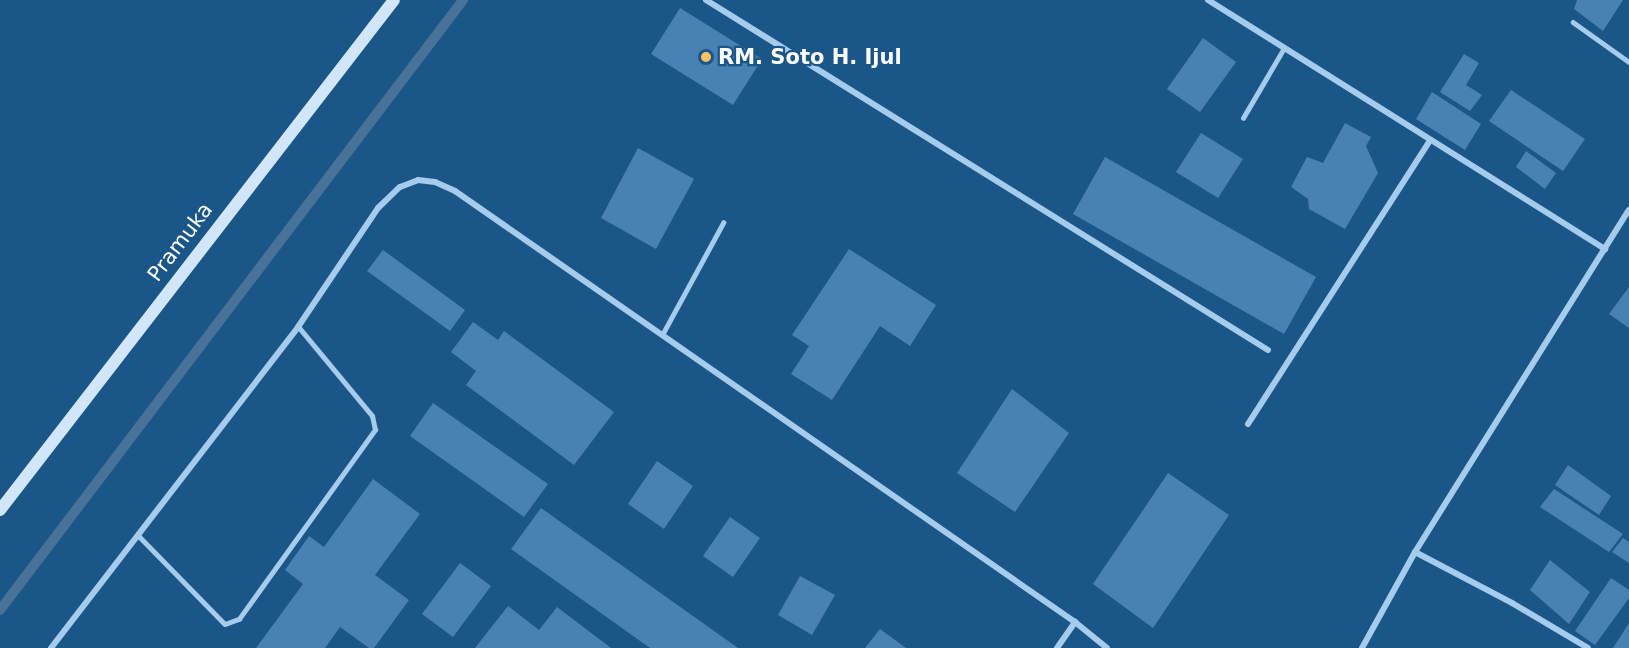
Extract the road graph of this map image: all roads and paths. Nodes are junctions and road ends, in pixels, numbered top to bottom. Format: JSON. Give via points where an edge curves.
{"nodes":[{"id":1,"x":394,"y":0,"type":"edge"},
{"id":2,"x":706,"y":0,"type":"edge"},
{"id":3,"x":1208,"y":0,"type":"edge"},
{"id":4,"x":1573,"y":22,"type":"dead end"},
{"id":5,"x":1284,"y":48,"type":"junction"},
{"id":6,"x":1629,"y":62,"type":"edge"},
{"id":7,"x":1243,"y":118,"type":"dead end"},
{"id":8,"x":1430,"y":140,"type":"junction"},
{"id":9,"x":1629,"y":210,"type":"edge"},
{"id":10,"x":723,"y":223,"type":"dead end"},
{"id":11,"x":1605,"y":249,"type":"junction"},
{"id":12,"x":298,"y":327,"type":"junction"},
{"id":13,"x":662,"y":335,"type":"junction"},
{"id":14,"x":1268,"y":350,"type":"dead end"},
{"id":15,"x":1248,"y":424,"type":"dead end"},
{"id":16,"x":0,"y":510,"type":"edge"},
{"id":17,"x":138,"y":535,"type":"junction"},
{"id":18,"x":1415,"y":552,"type":"junction"},
{"id":19,"x":1075,"y":622,"type":"junction"},
{"id":20,"x":51,"y":648,"type":"edge"},
{"id":21,"x":1058,"y":648,"type":"edge"},
{"id":22,"x":1107,"y":648,"type":"edge"},
{"id":23,"x":1362,"y":648,"type":"edge"},
{"id":24,"x":1588,"y":648,"type":"edge"}],
"edges":[{"from":1,"to":16,"type":"street","name":"Pramuka"},
{"from":2,"to":14,"type":"street"},
{"from":3,"to":5,"type":"street"},
{"from":4,"to":6,"type":"lane"},
{"from":5,"to":7,"type":"lane"},
{"from":5,"to":8,"type":"street"},
{"from":8,"to":11,"type":"street"},
{"from":8,"to":15,"type":"street"},
{"from":9,"to":11,"type":"street"},
{"from":10,"to":13,"type":"lane"},
{"from":11,"to":18,"type":"street"},
{"from":12,"to":13,"type":"street","via":[[378,207],[400,187],[418,180],[455,191]]},
{"from":12,"to":17,"type":"street"},
{"from":12,"to":17,"type":"lane","via":[[372,416],[375,430],[239,619],[225,624]]},
{"from":13,"to":19,"type":"street"},
{"from":17,"to":20,"type":"street"},
{"from":18,"to":23,"type":"street"},
{"from":18,"to":24,"type":"street"},
{"from":19,"to":21,"type":"street"},
{"from":19,"to":22,"type":"street"}]}
